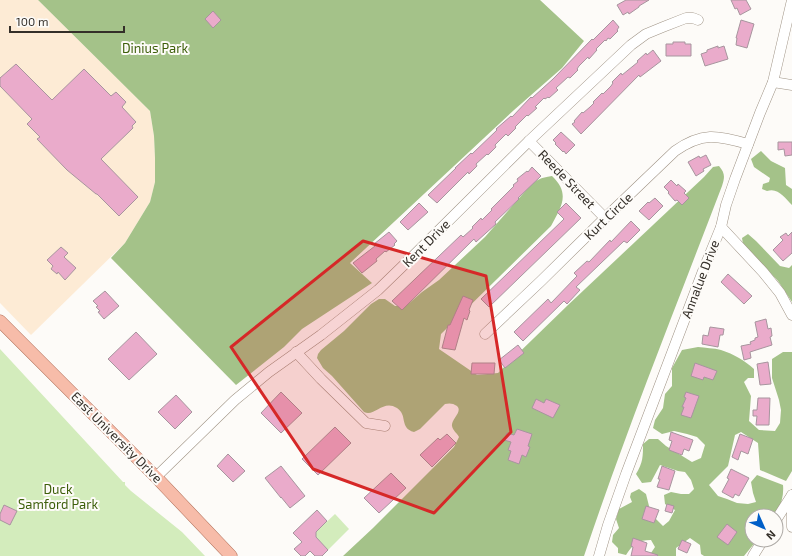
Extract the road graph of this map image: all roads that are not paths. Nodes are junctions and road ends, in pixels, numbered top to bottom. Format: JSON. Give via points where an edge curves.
{"nodes":[{"id":1,"x":792,"y":0,"type":"edge"},
{"id":2,"x":698,"y":20,"type":"dead end"},
{"id":3,"x":773,"y":82,"type":"junction"},
{"id":4,"x":792,"y":85,"type":"edge"},
{"id":5,"x":529,"y":141,"type":"junction"},
{"id":6,"x":748,"y":144,"type":"junction"},
{"id":7,"x":605,"y":218,"type":"junction"},
{"id":8,"x":721,"y":227,"type":"junction"},
{"id":9,"x":792,"y":315,"type":"edge"},
{"id":10,"x":0,"y":321,"type":"edge"},
{"id":11,"x":485,"y":334,"type":"dead end"},
{"id":12,"x":296,"y":352,"type":"junction"},
{"id":13,"x":385,"y":426,"type":"dead end"},
{"id":14,"x":156,"y":476,"type":"junction"},
{"id":15,"x":792,"y":495,"type":"edge"},
{"id":16,"x":784,"y":508,"type":"edge"},
{"id":17,"x":792,"y":527,"type":"edge"},
{"id":18,"x":231,"y":556,"type":"edge"},
{"id":19,"x":599,"y":556,"type":"edge"}],
"edges":[{"from":1,"to":3,"type":"street","name":"Annalue Drive"},
{"from":2,"to":5,"type":"street","name":"Kent Drive","via":[[686,18],[646,34],[631,45]]},
{"from":3,"to":4,"type":"street"},
{"from":3,"to":6,"type":"street","name":"Annalue Drive"},
{"from":5,"to":7,"type":"street","name":"Reede Street"},
{"from":5,"to":12,"type":"street","name":"Kent Drive","via":[[378,290]]},
{"from":6,"to":7,"type":"street","name":"Kurt Circle","via":[[714,137],[695,139],[686,143]]},
{"from":6,"to":8,"type":"street","name":"Annalue Drive","via":[[726,205]]},
{"from":7,"to":11,"type":"street","name":"Kurt Circle"},
{"from":8,"to":9,"type":"street","via":[[780,293]]},
{"from":8,"to":19,"type":"street","name":"Annalue Drive","via":[[629,467]]},
{"from":10,"to":14,"type":"main road","name":"East University Drive"},
{"from":12,"to":13,"type":"street","via":[[366,423]]},
{"from":12,"to":14,"type":"street","name":"Kent Drive","via":[[234,400]]},
{"from":14,"to":18,"type":"main road","name":"East University Drive"},
{"from":15,"to":16,"type":"street"},
{"from":15,"to":17,"type":"street"}]}
